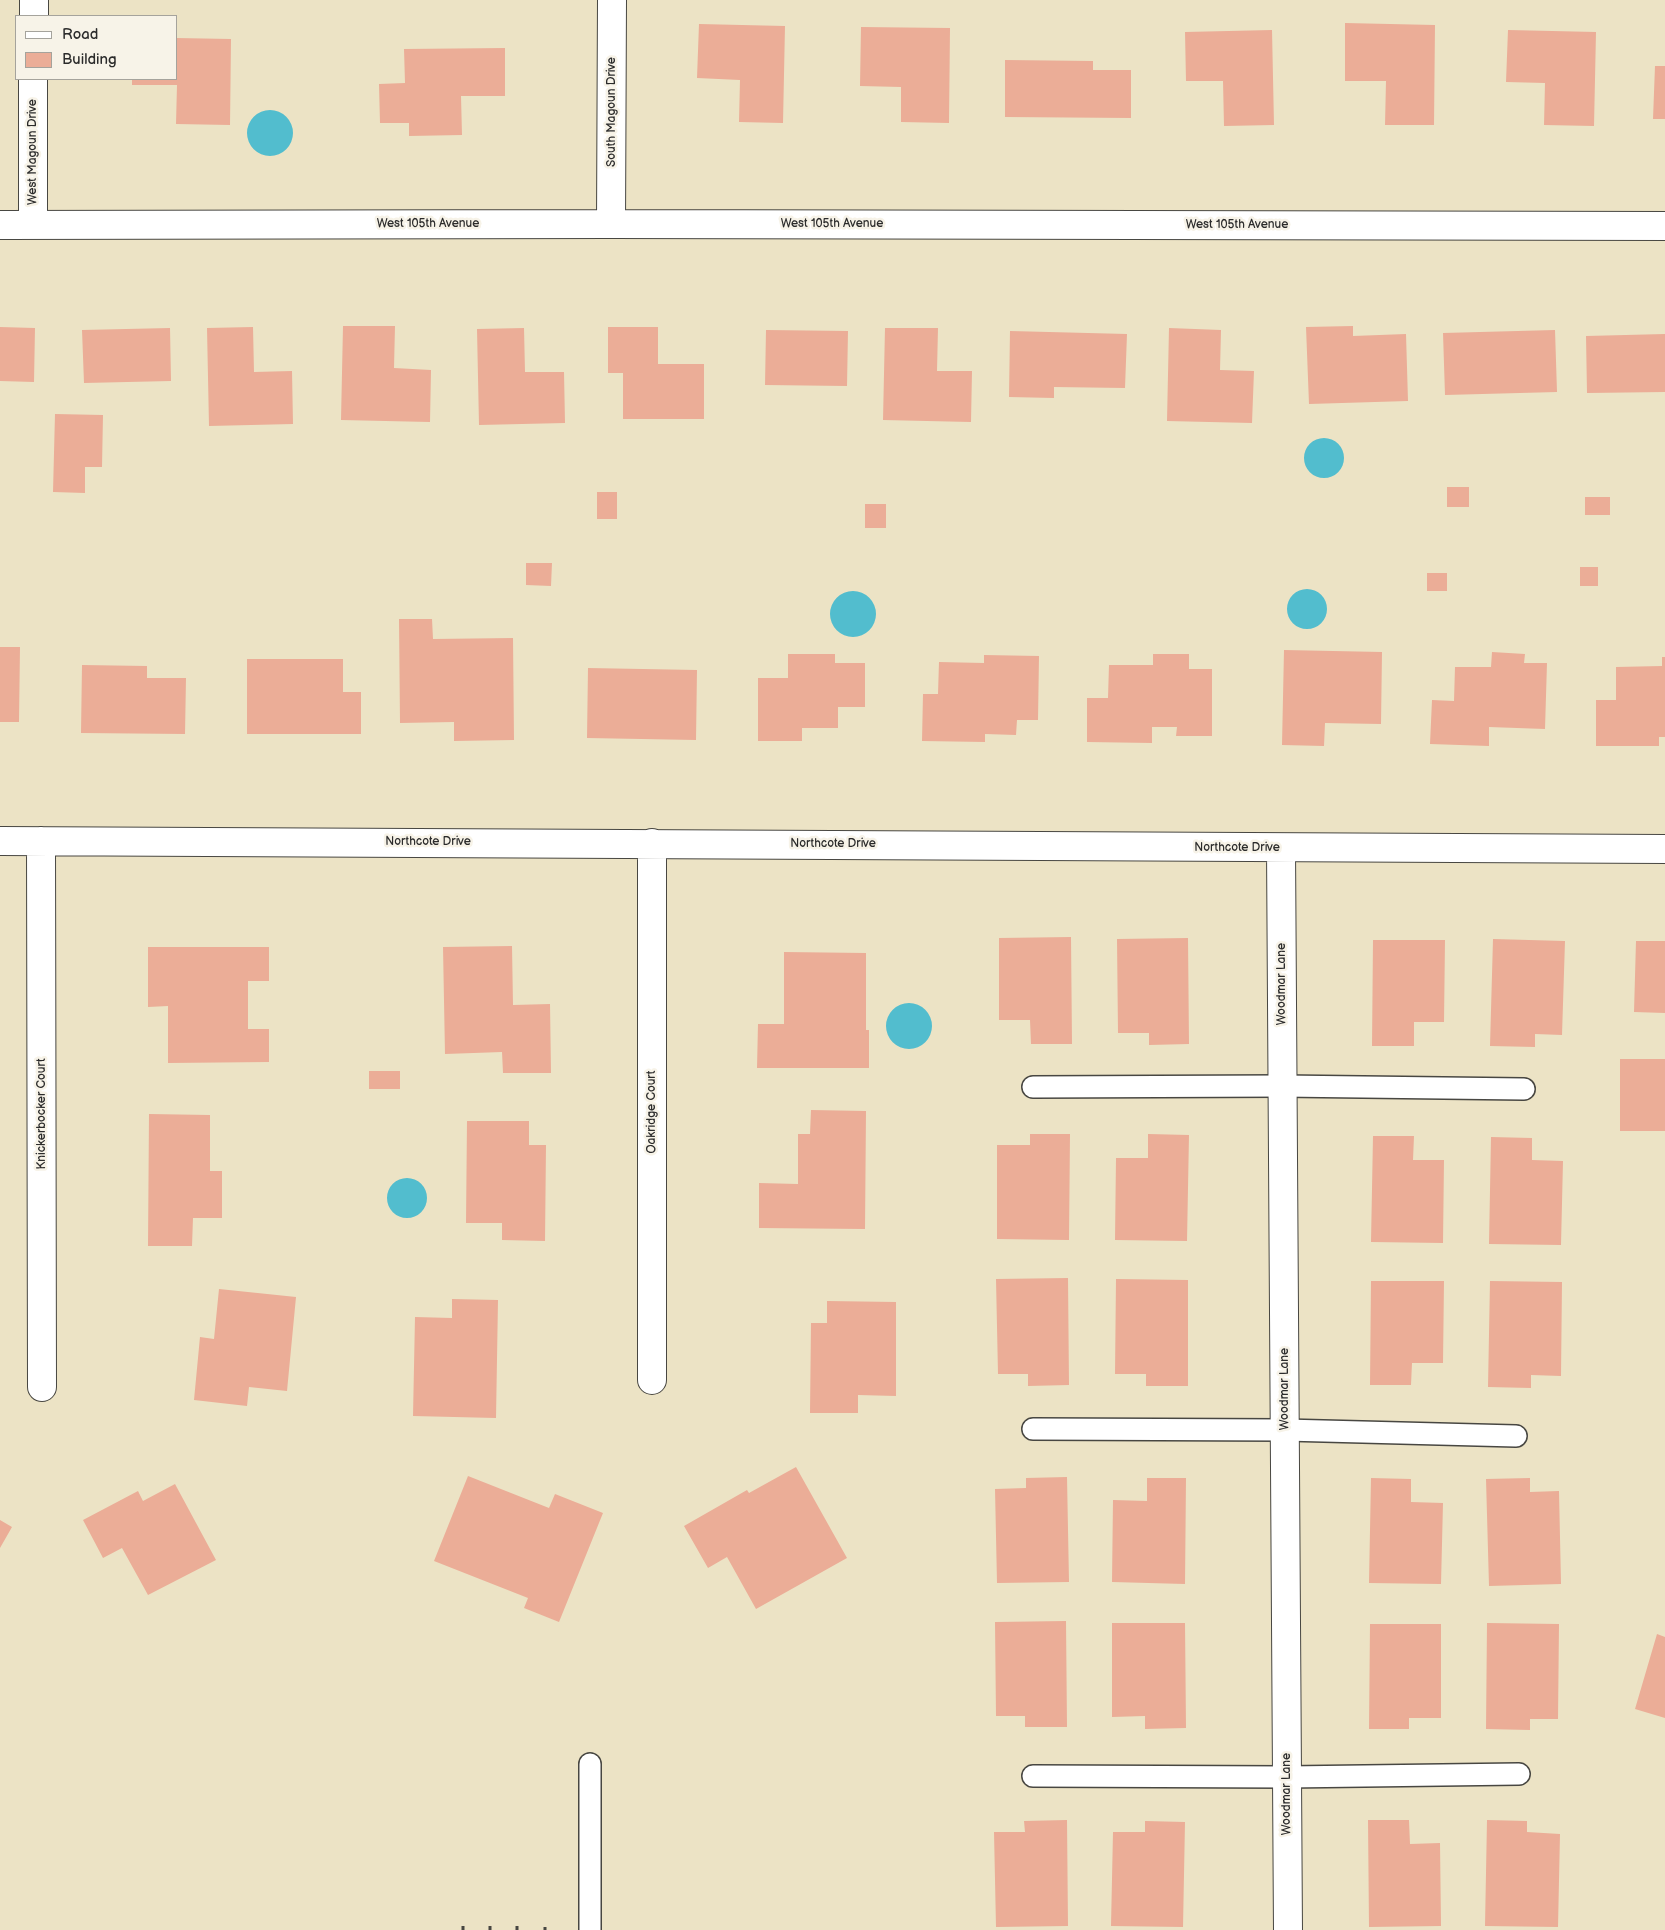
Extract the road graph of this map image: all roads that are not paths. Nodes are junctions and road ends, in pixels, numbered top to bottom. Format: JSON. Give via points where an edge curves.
{"nodes":[{"id":1,"x":34,"y":0,"type":"edge"},
{"id":2,"x":612,"y":0,"type":"edge"},
{"id":3,"x":34,"y":15,"type":"edge"},
{"id":4,"x":33,"y":80,"type":"edge"},
{"id":5,"x":611,"y":224,"type":"junction"},
{"id":6,"x":0,"y":225,"type":"edge"},
{"id":7,"x":33,"y":225,"type":"junction"},
{"id":8,"x":1665,"y":226,"type":"edge"},
{"id":9,"x":0,"y":841,"type":"edge"},
{"id":10,"x":41,"y":841,"type":"junction"},
{"id":11,"x":652,"y":843,"type":"junction"},
{"id":12,"x":1281,"y":848,"type":"junction"},
{"id":13,"x":1665,"y":849,"type":"edge"},
{"id":14,"x":1282,"y":1086,"type":"junction"},
{"id":15,"x":1033,"y":1087,"type":"dead end"},
{"id":16,"x":1524,"y":1089,"type":"dead end"},
{"id":17,"x":652,"y":1380,"type":"dead end"},
{"id":18,"x":42,"y":1387,"type":"dead end"},
{"id":19,"x":1033,"y":1429,"type":"dead end"},
{"id":20,"x":1285,"y":1430,"type":"junction"},
{"id":21,"x":1516,"y":1436,"type":"dead end"},
{"id":22,"x":590,"y":1764,"type":"dead end"},
{"id":23,"x":1519,"y":1774,"type":"dead end"},
{"id":24,"x":1033,"y":1776,"type":"dead end"},
{"id":25,"x":1287,"y":1777,"type":"junction"},
{"id":26,"x":590,"y":1930,"type":"edge"},
{"id":27,"x":1288,"y":1930,"type":"edge"}],
"edges":[{"from":1,"to":3,"type":"street"},
{"from":2,"to":5,"type":"street","name":"South Magoun Drive"},
{"from":4,"to":7,"type":"street","name":"West Magoun Drive"},
{"from":5,"to":7,"type":"street","name":"West 105th Avenue"},
{"from":5,"to":8,"type":"street","name":"West 105th Avenue"},
{"from":6,"to":7,"type":"street","name":"West 105th Avenue"},
{"from":9,"to":10,"type":"street","name":"Northcote Drive"},
{"from":10,"to":11,"type":"street","name":"Northcote Drive"},
{"from":10,"to":18,"type":"street","name":"Knickerbocker Court"},
{"from":11,"to":12,"type":"street","name":"Northcote Drive"},
{"from":11,"to":17,"type":"street","name":"Oakridge Court"},
{"from":12,"to":13,"type":"street","name":"Northcote Drive"},
{"from":12,"to":14,"type":"street","name":"Woodmar Lane"},
{"from":14,"to":15,"type":"lane"},
{"from":14,"to":16,"type":"lane"},
{"from":14,"to":20,"type":"street","name":"Woodmar Lane"},
{"from":19,"to":20,"type":"lane"},
{"from":20,"to":21,"type":"lane"},
{"from":20,"to":25,"type":"street","name":"Woodmar Lane"},
{"from":22,"to":26,"type":"lane"},
{"from":23,"to":25,"type":"lane"},
{"from":24,"to":25,"type":"lane"},
{"from":25,"to":27,"type":"street","name":"Woodmar Lane"}]}
